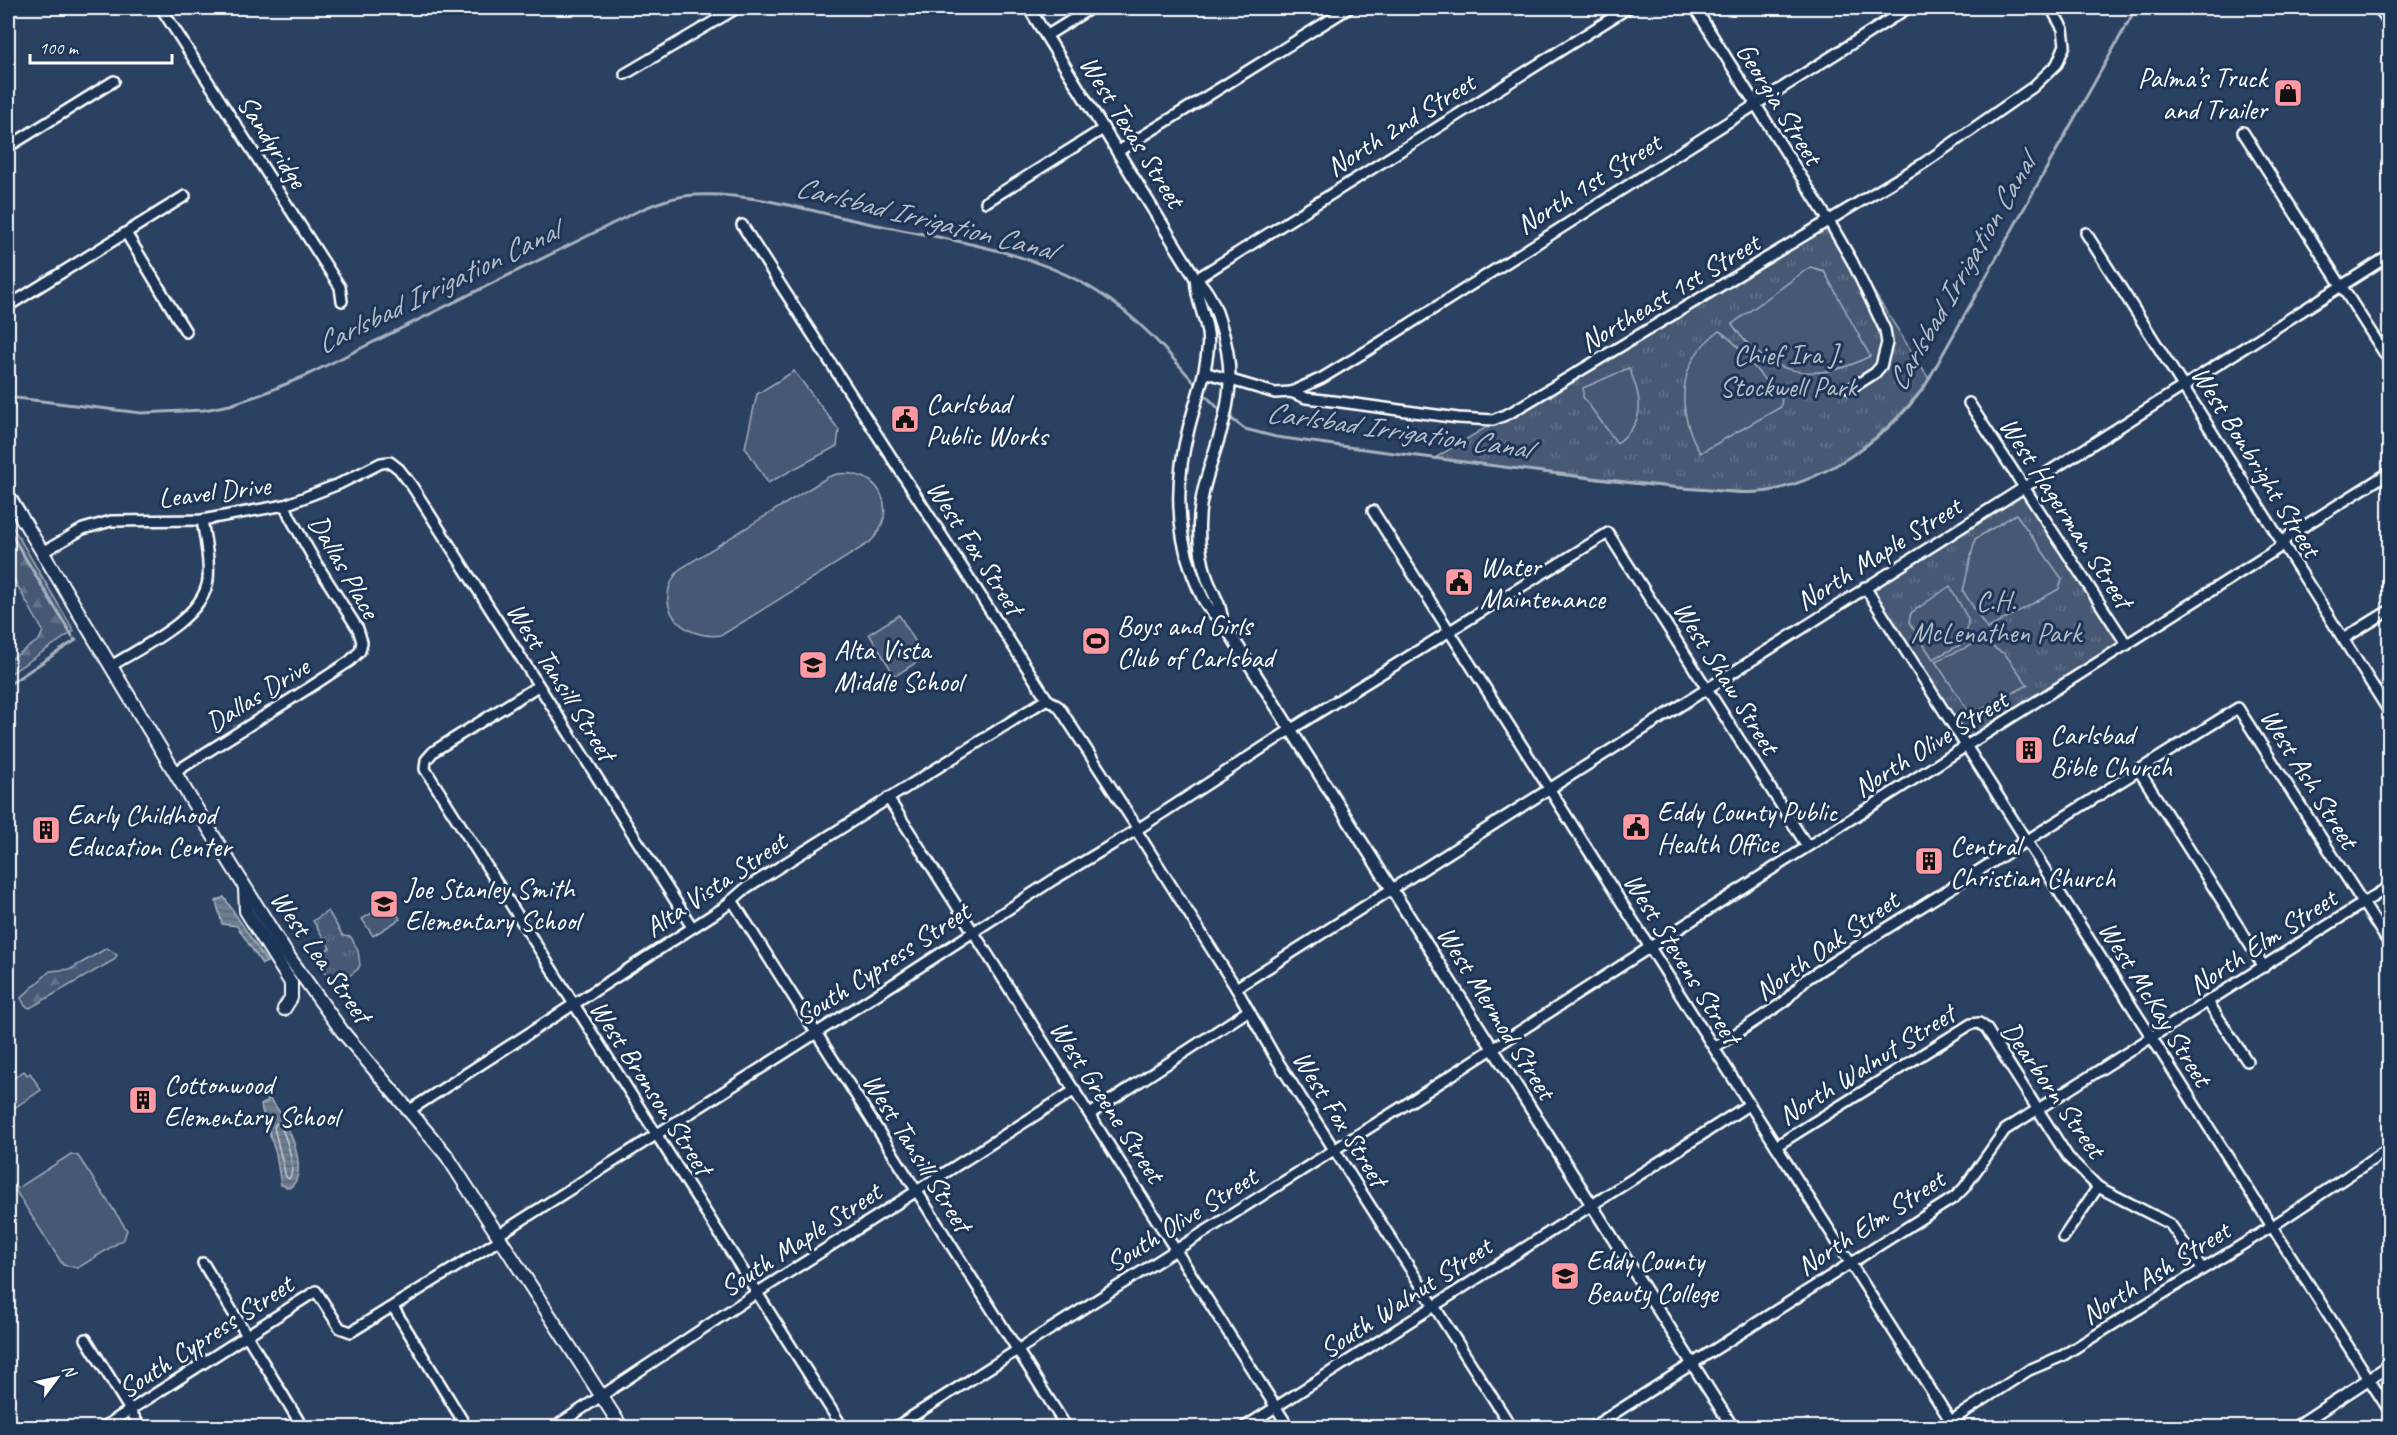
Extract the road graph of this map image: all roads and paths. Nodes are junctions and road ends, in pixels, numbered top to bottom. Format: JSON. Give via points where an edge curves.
{"nodes":[{"id":1,"x":161,"y":8,"type":"edge"},
{"id":2,"x":736,"y":8,"type":"edge"},
{"id":3,"x":1029,"y":8,"type":"edge"},
{"id":4,"x":1091,"y":8,"type":"edge"},
{"id":5,"x":1349,"y":8,"type":"edge"},
{"id":6,"x":1628,"y":8,"type":"edge"},
{"id":7,"x":1695,"y":8,"type":"edge"},
{"id":8,"x":1908,"y":8,"type":"edge"},
{"id":9,"x":2051,"y":8,"type":"edge"},
{"id":10,"x":2379,"y":8,"type":"edge"},
{"id":11,"x":2390,"y":24,"type":"edge"},
{"id":12,"x":1046,"y":36,"type":"junction"},
{"id":13,"x":625,"y":74,"type":"dead end"},
{"id":14,"x":114,"y":81,"type":"dead end"},
{"id":15,"x":1755,"y":104,"type":"junction"},
{"id":16,"x":1102,"y":129,"type":"junction"},
{"id":17,"x":2243,"y":132,"type":"dead end"},
{"id":18,"x":8,"y":147,"type":"edge"},
{"id":19,"x":1117,"y":152,"type":"junction"},
{"id":20,"x":185,"y":196,"type":"dead end"},
{"id":21,"x":986,"y":202,"type":"dead end"},
{"id":22,"x":1829,"y":221,"type":"junction"},
{"id":23,"x":742,"y":225,"type":"dead end"},
{"id":24,"x":126,"y":233,"type":"junction"},
{"id":25,"x":2086,"y":233,"type":"dead end"},
{"id":26,"x":2390,"y":255,"type":"edge"},
{"id":27,"x":1196,"y":279,"type":"junction"},
{"id":28,"x":2340,"y":287,"type":"junction"},
{"id":29,"x":342,"y":301,"type":"dead end"},
{"id":30,"x":8,"y":306,"type":"edge"},
{"id":31,"x":186,"y":332,"type":"dead end"},
{"id":32,"x":2390,"y":362,"type":"edge"},
{"id":33,"x":1204,"y":372,"type":"junction"},
{"id":34,"x":1230,"y":379,"type":"junction"},
{"id":35,"x":2183,"y":387,"type":"junction"},
{"id":36,"x":1850,"y":389,"type":"dead end"},
{"id":37,"x":1291,"y":392,"type":"junction"},
{"id":38,"x":1969,"y":403,"type":"dead end"},
{"id":39,"x":390,"y":462,"type":"joint"},
{"id":40,"x":2390,"y":472,"type":"edge"},
{"id":41,"x":2023,"y":487,"type":"junction"},
{"id":42,"x":8,"y":495,"type":"edge"},
{"id":43,"x":285,"y":505,"type":"junction"},
{"id":44,"x":1373,"y":512,"type":"dead end"},
{"id":45,"x":202,"y":520,"type":"junction"},
{"id":46,"x":1608,"y":533,"type":"joint"},
{"id":47,"x":2282,"y":543,"type":"junction"},
{"id":48,"x":43,"y":552,"type":"junction"},
{"id":49,"x":1865,"y":587,"type":"junction"},
{"id":50,"x":2390,"y":610,"type":"edge"},
{"id":51,"x":1222,"y":621,"type":"junction"},
{"id":52,"x":1450,"y":633,"type":"junction"},
{"id":53,"x":2343,"y":639,"type":"junction"},
{"id":54,"x":2127,"y":645,"type":"junction"},
{"id":55,"x":360,"y":651,"type":"joint"},
{"id":56,"x":111,"y":666,"type":"junction"},
{"id":57,"x":538,"y":686,"type":"junction"},
{"id":58,"x":1707,"y":688,"type":"junction"},
{"id":59,"x":1047,"y":699,"type":"junction"},
{"id":60,"x":2238,"y":708,"type":"joint"},
{"id":61,"x":2390,"y":713,"type":"edge"},
{"id":62,"x":1290,"y":730,"type":"junction"},
{"id":63,"x":1967,"y":746,"type":"junction"},
{"id":64,"x":2138,"y":769,"type":"junction"},
{"id":65,"x":175,"y":772,"type":"junction"},
{"id":66,"x":1550,"y":789,"type":"junction"},
{"id":67,"x":888,"y":798,"type":"junction"},
{"id":68,"x":1137,"y":829,"type":"junction"},
{"id":69,"x":2026,"y":841,"type":"junction"},
{"id":70,"x":1808,"y":846,"type":"junction"},
{"id":71,"x":2390,"y":886,"type":"edge"},
{"id":72,"x":246,"y":888,"type":"junction"},
{"id":73,"x":1391,"y":889,"type":"junction"},
{"id":74,"x":732,"y":900,"type":"junction"},
{"id":75,"x":2363,"y":903,"type":"junction"},
{"id":76,"x":692,"y":927,"type":"junction"},
{"id":77,"x":973,"y":931,"type":"junction"},
{"id":78,"x":2390,"y":945,"type":"edge"},
{"id":79,"x":1649,"y":947,"type":"junction"},
{"id":80,"x":2264,"y":967,"type":"junction"},
{"id":81,"x":1236,"y":988,"type":"junction"},
{"id":82,"x":2208,"y":1002,"type":"junction"},
{"id":83,"x":572,"y":1004,"type":"junction"},
{"id":84,"x":284,"y":1009,"type":"dead end"},
{"id":85,"x":1248,"y":1011,"type":"junction"},
{"id":86,"x":1979,"y":1023,"type":"joint"},
{"id":87,"x":816,"y":1032,"type":"junction"},
{"id":88,"x":2152,"y":1037,"type":"junction"},
{"id":89,"x":1492,"y":1048,"type":"junction"},
{"id":90,"x":1714,"y":1048,"type":"junction"},
{"id":91,"x":2247,"y":1061,"type":"dead end"},
{"id":92,"x":1074,"y":1090,"type":"junction"},
{"id":93,"x":1749,"y":1104,"type":"junction"},
{"id":94,"x":2037,"y":1109,"type":"junction"},
{"id":95,"x":410,"y":1110,"type":"junction"},
{"id":96,"x":1090,"y":1114,"type":"junction"},
{"id":97,"x":658,"y":1134,"type":"junction"},
{"id":98,"x":1776,"y":1146,"type":"junction"},
{"id":99,"x":2390,"y":1148,"type":"edge"},
{"id":100,"x":1334,"y":1150,"type":"junction"},
{"id":101,"x":2098,"y":1186,"type":"junction"},
{"id":102,"x":917,"y":1191,"type":"junction"},
{"id":103,"x":1592,"y":1205,"type":"junction"},
{"id":104,"x":2271,"y":1227,"type":"junction"},
{"id":105,"x":500,"y":1237,"type":"junction"},
{"id":106,"x":2063,"y":1238,"type":"dead end"},
{"id":107,"x":1175,"y":1249,"type":"junction"},
{"id":108,"x":202,"y":1263,"type":"dead end"},
{"id":109,"x":1852,"y":1263,"type":"junction"},
{"id":110,"x":2202,"y":1268,"type":"junction"},
{"id":111,"x":758,"y":1292,"type":"junction"},
{"id":112,"x":1434,"y":1306,"type":"junction"},
{"id":113,"x":393,"y":1307,"type":"junction"},
{"id":114,"x":247,"y":1335,"type":"junction"},
{"id":115,"x":86,"y":1339,"type":"dead end"},
{"id":116,"x":1017,"y":1348,"type":"junction"},
{"id":117,"x":1692,"y":1363,"type":"junction"},
{"id":118,"x":2390,"y":1365,"type":"edge"},
{"id":119,"x":2369,"y":1379,"type":"junction"},
{"id":120,"x":601,"y":1395,"type":"junction"},
{"id":121,"x":1275,"y":1407,"type":"junction"},
{"id":122,"x":130,"y":1410,"type":"junction"},
{"id":123,"x":2390,"y":1412,"type":"edge"},
{"id":124,"x":1953,"y":1424,"type":"edge"},
{"id":125,"x":102,"y":1428,"type":"edge"},
{"id":126,"x":141,"y":1428,"type":"edge"},
{"id":127,"x":303,"y":1428,"type":"edge"},
{"id":128,"x":467,"y":1428,"type":"edge"},
{"id":129,"x":553,"y":1428,"type":"edge"},
{"id":130,"x":622,"y":1428,"type":"edge"},
{"id":131,"x":843,"y":1428,"type":"edge"},
{"id":132,"x":894,"y":1428,"type":"edge"},
{"id":133,"x":1067,"y":1428,"type":"edge"},
{"id":134,"x":1243,"y":1428,"type":"edge"},
{"id":135,"x":1288,"y":1428,"type":"edge"},
{"id":136,"x":1512,"y":1428,"type":"edge"},
{"id":137,"x":1592,"y":1428,"type":"edge"},
{"id":138,"x":1733,"y":1428,"type":"edge"},
{"id":139,"x":1940,"y":1428,"type":"edge"},
{"id":140,"x":2294,"y":1428,"type":"edge"}],
"edges":[{"from":1,"to":29,"type":"street","name":"Sandyridge","via":[[340,287]]},
{"from":2,"to":13,"type":"street"},
{"from":3,"to":12,"type":"street","name":"West Texas Street"},
{"from":4,"to":12,"type":"street"},
{"from":5,"to":19,"type":"street"},
{"from":6,"to":27,"type":"street","name":"North 2nd Street"},
{"from":7,"to":15,"type":"street","name":"Georgia Street"},
{"from":8,"to":15,"type":"street","name":"North 1st Street"},
{"from":9,"to":22,"type":"street","name":"Northeast 1st Street","via":[[2065,38],[2062,55],[2049,74],[1969,134]]},
{"from":10,"to":11,"type":"street"},
{"from":12,"to":16,"type":"street","name":"West Texas Street"},
{"from":14,"to":18,"type":"street"},
{"from":15,"to":22,"type":"street","name":"Georgia Street"},
{"from":15,"to":37,"type":"street","name":"North 1st Street","via":[[1361,355]]},
{"from":16,"to":19,"type":"street","name":"West Texas Street"},
{"from":16,"to":21,"type":"street"},
{"from":17,"to":28,"type":"street"},
{"from":19,"to":27,"type":"street","name":"West Texas Street"},
{"from":20,"to":24,"type":"street"},
{"from":22,"to":36,"type":"street","name":"Georgia Street","via":[[1887,335],[1881,366]]},
{"from":22,"to":37,"type":"street","name":"Northeast 1st Street","via":[[1540,396],[1497,418],[1458,418],[1306,398]]},
{"from":23,"to":59,"type":"street","name":"West Fox Street"},
{"from":24,"to":30,"type":"street"},
{"from":24,"to":31,"type":"street"},
{"from":25,"to":35,"type":"street","name":"West Bonbright Street"},
{"from":26,"to":28,"type":"street","name":"North Maple Street"},
{"from":27,"to":33,"type":"street","name":"West Texas Street","via":[[1195,291],[1208,337]]},
{"from":27,"to":34,"type":"street","name":"West Texas Street","via":[[1219,318]]},
{"from":28,"to":32,"type":"street"},
{"from":28,"to":35,"type":"street","name":"North Maple Street"},
{"from":33,"to":34,"type":"street","name":"Northeast 1st Street"},
{"from":33,"to":51,"type":"street","name":"West Texas Street","via":[[1183,456],[1179,517],[1197,585],[1210,612]]},
{"from":34,"to":37,"type":"street","name":"Northeast 1st Street","via":[[1275,393]]},
{"from":34,"to":51,"type":"street","name":"West Texas Street","via":[[1222,426],[1202,492],[1199,530],[1204,565],[1221,606]]},
{"from":35,"to":41,"type":"street","name":"North Maple Street"},
{"from":35,"to":47,"type":"street","name":"West Bonbright Street"},
{"from":38,"to":41,"type":"street","name":"West Hagerman Street"},
{"from":39,"to":43,"type":"street","name":"Leavel Drive"},
{"from":39,"to":57,"type":"street","name":"West Tansill Street","via":[[412,486]]},
{"from":40,"to":47,"type":"street","name":"North Olive Street"},
{"from":41,"to":49,"type":"street","name":"North Maple Street"},
{"from":41,"to":54,"type":"street","name":"West Hagerman Street"},
{"from":42,"to":48,"type":"main road","name":"West Lea Street"},
{"from":43,"to":45,"type":"street","name":"Leavel Drive"},
{"from":43,"to":55,"type":"street","name":"Dallas Place","via":[[358,629]]},
{"from":44,"to":52,"type":"street","name":"West Stevens Street"},
{"from":45,"to":48,"type":"street","name":"Leavel Drive","via":[[95,524]]},
{"from":45,"to":56,"type":"street","via":[[208,581],[200,600],[185,619]]},
{"from":46,"to":52,"type":"street","name":"South Cypress Street"},
{"from":46,"to":58,"type":"street","name":"West Shaw Street"},
{"from":47,"to":53,"type":"street","name":"West Bonbright Street"},
{"from":47,"to":54,"type":"street","name":"North Olive Street"},
{"from":48,"to":56,"type":"main road","name":"West Lea Street"},
{"from":49,"to":58,"type":"street","name":"North Maple Street"},
{"from":49,"to":63,"type":"street","name":"West McKay Street"},
{"from":50,"to":53,"type":"street"},
{"from":51,"to":62,"type":"street","name":"West Mermod Street"},
{"from":52,"to":62,"type":"street","name":"South Cypress Street"},
{"from":52,"to":66,"type":"street","name":"West Stevens Street"},
{"from":53,"to":61,"type":"street","name":"West Bonbright Street"},
{"from":54,"to":63,"type":"street","name":"North Olive Street"},
{"from":55,"to":65,"type":"street","name":"Dallas Drive","via":[[350,662]]},
{"from":56,"to":65,"type":"main road","name":"West Lea Street"},
{"from":57,"to":76,"type":"street","name":"West Tansill Street"},
{"from":57,"to":83,"type":"street","name":"West Bronson Street","via":[[434,751],[426,760],[425,769]]},
{"from":58,"to":66,"type":"street","name":"North Maple Street"},
{"from":58,"to":70,"type":"street","name":"West Shaw Street"},
{"from":59,"to":67,"type":"street","name":"Alta Vista Street"},
{"from":59,"to":68,"type":"street","name":"West Fox Street","via":[[1059,707]]},
{"from":60,"to":64,"type":"street","name":"North Oak Street"},
{"from":60,"to":75,"type":"street","name":"West Ash Street"},
{"from":62,"to":68,"type":"street","name":"South Cypress Street"},
{"from":62,"to":73,"type":"street","name":"West Mermod Street"},
{"from":63,"to":69,"type":"street","name":"West McKay Street"},
{"from":63,"to":70,"type":"street","name":"North Olive Street"},
{"from":64,"to":69,"type":"street","name":"North Oak Street"},
{"from":64,"to":80,"type":"street"},
{"from":65,"to":72,"type":"main road","name":"West Lea Street"},
{"from":66,"to":73,"type":"street","name":"North Maple Street"},
{"from":66,"to":79,"type":"street","name":"West Stevens Street"},
{"from":67,"to":74,"type":"street","name":"Alta Vista Street"},
{"from":67,"to":77,"type":"street","name":"West Greene Street"},
{"from":68,"to":77,"type":"street","name":"South Cypress Street"},
{"from":68,"to":81,"type":"street","name":"West Fox Street"},
{"from":69,"to":88,"type":"street","name":"West McKay Street"},
{"from":69,"to":90,"type":"street","name":"North Oak Street","via":[[1814,975],[1784,1002]]},
{"from":70,"to":79,"type":"street","name":"North Olive Street"},
{"from":71,"to":75,"type":"street","name":"North Elm Street"},
{"from":72,"to":84,"type":"main road","via":[[246,911],[291,983],[291,998]]},
{"from":72,"to":95,"type":"main road","name":"West Lea Street","via":[[321,1003]]},
{"from":73,"to":81,"type":"street"},
{"from":73,"to":89,"type":"street","name":"West Mermod Street"},
{"from":74,"to":76,"type":"street","name":"Alta Vista Street"},
{"from":74,"to":87,"type":"street","name":"West Tansill Street"},
{"from":75,"to":78,"type":"street"},
{"from":75,"to":80,"type":"street","name":"North Elm Street"},
{"from":76,"to":83,"type":"street","name":"Alta Vista Street"},
{"from":77,"to":87,"type":"street","name":"South Cypress Street"},
{"from":77,"to":92,"type":"street","name":"West Greene Street"},
{"from":79,"to":89,"type":"street","name":"North Olive Street"},
{"from":79,"to":90,"type":"street","name":"West Stevens Street"},
{"from":80,"to":82,"type":"street","name":"North Elm Street"},
{"from":81,"to":85,"type":"street","name":"West Fox Street"},
{"from":82,"to":88,"type":"street","name":"North Elm Street"},
{"from":82,"to":91,"type":"street"},
{"from":83,"to":95,"type":"street","name":"Alta Vista Street"},
{"from":83,"to":97,"type":"street","name":"West Bronson Street"},
{"from":85,"to":96,"type":"street"},
{"from":85,"to":100,"type":"street","name":"West Fox Street"},
{"from":86,"to":94,"type":"street","name":"Dearborn Street","via":[[1986,1028]]},
{"from":86,"to":98,"type":"street","name":"North Walnut Street","via":[[1971,1024]]},
{"from":87,"to":97,"type":"street","name":"South Cypress Street"},
{"from":87,"to":102,"type":"street","name":"West Tansill Street"},
{"from":88,"to":94,"type":"street","name":"North Elm Street"},
{"from":88,"to":104,"type":"street","name":"West McKay Street"},
{"from":89,"to":100,"type":"street","name":"South Olive Street"},
{"from":89,"to":103,"type":"street","name":"West Mermod Street"},
{"from":90,"to":93,"type":"street","name":"West Stevens Street"},
{"from":92,"to":96,"type":"street","name":"West Greene Street"},
{"from":92,"to":102,"type":"street","name":"South Maple Street"},
{"from":93,"to":98,"type":"street","name":"West Stevens Street"},
{"from":93,"to":103,"type":"street","name":"North Walnut Street"},
{"from":94,"to":101,"type":"street","name":"Dearborn Street","via":[[2068,1157]]},
{"from":94,"to":109,"type":"street","name":"North Elm Street","via":[[2005,1130],[1955,1197]]},
{"from":95,"to":105,"type":"main road","name":"West Lea Street","via":[[447,1156]]},
{"from":96,"to":107,"type":"street","name":"West Greene Street"},
{"from":97,"to":105,"type":"street","name":"South Cypress Street"},
{"from":97,"to":111,"type":"street","name":"West Bronson Street"},
{"from":98,"to":109,"type":"street","name":"West Stevens Street"},
{"from":99,"to":104,"type":"street","name":"North Ash Street"},
{"from":100,"to":107,"type":"street","name":"South Olive Street"},
{"from":100,"to":112,"type":"street","name":"West Fox Street"},
{"from":101,"to":106,"type":"street"},
{"from":101,"to":110,"type":"street","name":"Dearborn Street","via":[[2170,1224]]},
{"from":102,"to":111,"type":"street","name":"South Maple Street"},
{"from":102,"to":116,"type":"street","name":"West Tansill Street"},
{"from":103,"to":112,"type":"street","name":"South Walnut Street"},
{"from":103,"to":117,"type":"street","name":"West Mermod Street"},
{"from":104,"to":110,"type":"street","name":"North Ash Street"},
{"from":104,"to":119,"type":"street","name":"West McKay Street"},
{"from":105,"to":113,"type":"street","name":"South Cypress Street"},
{"from":105,"to":120,"type":"main road","name":"West Lea Street"},
{"from":107,"to":116,"type":"street","name":"South Olive Street"},
{"from":107,"to":121,"type":"street","name":"West Greene Street"},
{"from":108,"to":114,"type":"street"},
{"from":109,"to":117,"type":"street","name":"North Elm Street"},
{"from":109,"to":124,"type":"street","name":"West Stevens Street"},
{"from":110,"to":124,"type":"street","name":"North Ash Street","via":[[2062,1356],[2029,1370]]},
{"from":111,"to":120,"type":"street","name":"South Maple Street"},
{"from":111,"to":131,"type":"street","name":"West Bronson Street"},
{"from":112,"to":121,"type":"street","name":"South Walnut Street"},
{"from":112,"to":136,"type":"street","name":"West Fox Street"},
{"from":113,"to":114,"type":"street","name":"South Cypress Street","via":[[358,1330],[346,1332],[316,1291]]},
{"from":113,"to":128,"type":"street"},
{"from":114,"to":122,"type":"street","name":"South Cypress Street"},
{"from":114,"to":127,"type":"street"},
{"from":115,"to":122,"type":"street"},
{"from":116,"to":132,"type":"street","name":"South Olive Street"},
{"from":116,"to":133,"type":"street","name":"West Tansill Street"},
{"from":117,"to":137,"type":"street","name":"North Elm Street"},
{"from":117,"to":138,"type":"street","name":"West Mermod Street"},
{"from":118,"to":119,"type":"street"},
{"from":119,"to":123,"type":"street","name":"West McKay Street"},
{"from":119,"to":140,"type":"street"},
{"from":120,"to":129,"type":"street","name":"South Maple Street"},
{"from":120,"to":130,"type":"main road","name":"West Lea Street"},
{"from":121,"to":134,"type":"street","name":"South Walnut Street"},
{"from":121,"to":135,"type":"street","name":"West Greene Street"},
{"from":122,"to":125,"type":"street","name":"South Cypress Street"},
{"from":122,"to":126,"type":"street"},
{"from":124,"to":139,"type":"street","name":"North Ash Street"}]}
